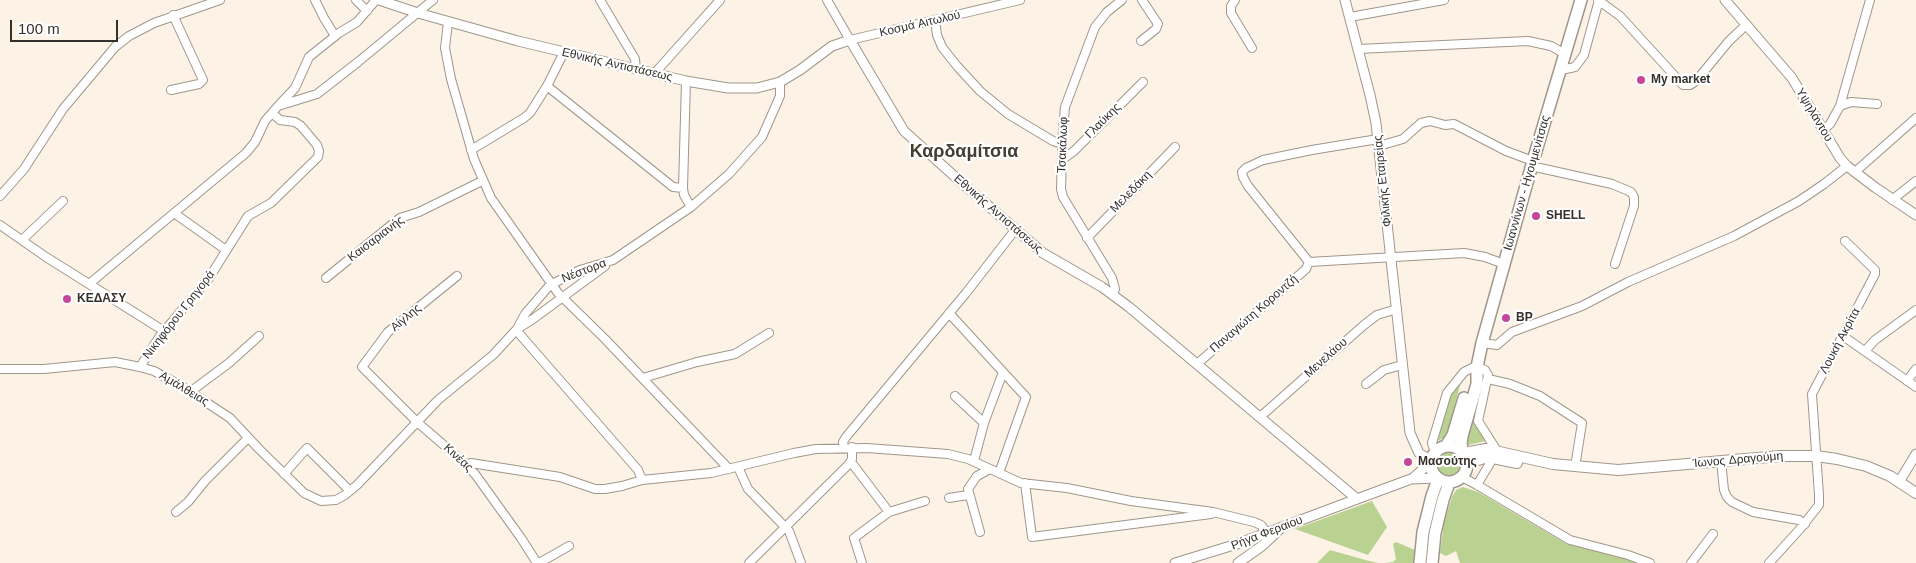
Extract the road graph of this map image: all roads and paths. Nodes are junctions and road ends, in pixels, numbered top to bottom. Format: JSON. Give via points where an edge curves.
{"nodes":[{"id":1,"x":220,"y":0,"type":"edge"},
{"id":2,"x":315,"y":0,"type":"edge"},
{"id":3,"x":356,"y":0,"type":"edge"},
{"id":4,"x":376,"y":0,"type":"edge"},
{"id":5,"x":380,"y":0,"type":"edge"},
{"id":6,"x":433,"y":0,"type":"edge"},
{"id":7,"x":600,"y":0,"type":"edge"},
{"id":8,"x":720,"y":0,"type":"edge"},
{"id":9,"x":827,"y":0,"type":"edge"},
{"id":10,"x":1020,"y":0,"type":"edge"},
{"id":11,"x":1122,"y":0,"type":"edge"},
{"id":12,"x":1142,"y":0,"type":"edge"},
{"id":13,"x":1235,"y":0,"type":"edge"},
{"id":14,"x":1345,"y":0,"type":"edge"},
{"id":15,"x":1444,"y":0,"type":"edge"},
{"id":16,"x":1581,"y":0,"type":"edge"},
{"id":17,"x":1598,"y":0,"type":"edge"},
{"id":18,"x":1725,"y":0,"type":"edge"},
{"id":19,"x":1870,"y":0,"type":"edge"},
{"id":20,"x":367,"y":11,"type":"junction"},
{"id":21,"x":418,"y":13,"type":"junction"},
{"id":22,"x":173,"y":16,"type":"junction"},
{"id":23,"x":1350,"y":17,"type":"junction"},
{"id":24,"x":935,"y":20,"type":"junction"},
{"id":25,"x":448,"y":22,"type":"junction"},
{"id":26,"x":1746,"y":25,"type":"junction"},
{"id":27,"x":335,"y":36,"type":"junction"},
{"id":28,"x":850,"y":40,"type":"junction"},
{"id":29,"x":1141,"y":41,"type":"dead end"},
{"id":30,"x":1252,"y":48,"type":"dead end"},
{"id":31,"x":1358,"y":49,"type":"junction"},
{"id":32,"x":564,"y":52,"type":"junction"},
{"id":33,"x":1566,"y":54,"type":"junction"},
{"id":34,"x":636,"y":70,"type":"junction"},
{"id":35,"x":1561,"y":70,"type":"junction"},
{"id":36,"x":654,"y":74,"type":"junction"},
{"id":37,"x":686,"y":81,"type":"junction"},
{"id":38,"x":780,"y":82,"type":"junction"},
{"id":39,"x":1143,"y":82,"type":"dead end"},
{"id":40,"x":547,"y":86,"type":"junction"},
{"id":41,"x":171,"y":90,"type":"dead end"},
{"id":42,"x":1877,"y":104,"type":"dead end"},
{"id":43,"x":278,"y":106,"type":"junction"},
{"id":44,"x":1840,"y":106,"type":"junction"},
{"id":45,"x":272,"y":112,"type":"junction"},
{"id":46,"x":1916,"y":118,"type":"edge"},
{"id":47,"x":1823,"y":130,"type":"junction"},
{"id":48,"x":1379,"y":143,"type":"junction"},
{"id":49,"x":1062,"y":144,"type":"junction"},
{"id":50,"x":1175,"y":147,"type":"dead end"},
{"id":51,"x":471,"y":150,"type":"junction"},
{"id":52,"x":1063,"y":159,"type":"junction"},
{"id":53,"x":1532,"y":164,"type":"junction"},
{"id":54,"x":1851,"y":168,"type":"junction"},
{"id":55,"x":482,"y":181,"type":"junction"},
{"id":56,"x":1916,"y":181,"type":"edge"},
{"id":57,"x":683,"y":188,"type":"junction"},
{"id":58,"x":0,"y":196,"type":"edge"},
{"id":59,"x":63,"y":200,"type":"dead end"},
{"id":60,"x":1892,"y":200,"type":"junction"},
{"id":61,"x":691,"y":208,"type":"junction"},
{"id":62,"x":174,"y":213,"type":"junction"},
{"id":63,"x":1916,"y":215,"type":"edge"},
{"id":64,"x":0,"y":225,"type":"edge"},
{"id":65,"x":1015,"y":230,"type":"junction"},
{"id":66,"x":1088,"y":238,"type":"junction"},
{"id":67,"x":22,"y":240,"type":"junction"},
{"id":68,"x":1845,"y":241,"type":"dead end"},
{"id":69,"x":226,"y":250,"type":"junction"},
{"id":70,"x":1391,"y":258,"type":"junction"},
{"id":71,"x":613,"y":260,"type":"junction"},
{"id":72,"x":1309,"y":262,"type":"junction"},
{"id":73,"x":1504,"y":264,"type":"junction"},
{"id":74,"x":1614,"y":264,"type":"dead end"},
{"id":75,"x":457,"y":276,"type":"dead end"},
{"id":76,"x":326,"y":278,"type":"dead end"},
{"id":77,"x":89,"y":284,"type":"junction"},
{"id":78,"x":550,"y":285,"type":"junction"},
{"id":79,"x":1113,"y":294,"type":"junction"},
{"id":80,"x":561,"y":297,"type":"junction"},
{"id":81,"x":1397,"y":309,"type":"junction"},
{"id":82,"x":1916,"y":310,"type":"edge"},
{"id":83,"x":948,"y":313,"type":"junction"},
{"id":84,"x":516,"y":329,"type":"junction"},
{"id":85,"x":164,"y":330,"type":"junction"},
{"id":86,"x":769,"y":333,"type":"dead end"},
{"id":87,"x":258,"y":336,"type":"dead end"},
{"id":88,"x":1843,"y":336,"type":"junction"},
{"id":89,"x":1482,"y":343,"type":"junction"},
{"id":90,"x":1865,"y":351,"type":"junction"},
{"id":91,"x":1197,"y":364,"type":"junction"},
{"id":92,"x":1402,"y":365,"type":"junction"},
{"id":93,"x":140,"y":367,"type":"junction"},
{"id":94,"x":362,"y":367,"type":"joint"},
{"id":95,"x":1477,"y":367,"type":"junction"},
{"id":96,"x":0,"y":368,"type":"edge"},
{"id":97,"x":1916,"y":369,"type":"edge"},
{"id":98,"x":1002,"y":372,"type":"junction"},
{"id":99,"x":643,"y":378,"type":"junction"},
{"id":100,"x":1488,"y":379,"type":"junction"},
{"id":101,"x":1907,"y":381,"type":"junction"},
{"id":102,"x":1366,"y":384,"type":"dead end"},
{"id":103,"x":1916,"y":387,"type":"edge"},
{"id":104,"x":190,"y":392,"type":"junction"},
{"id":105,"x":955,"y":396,"type":"dead end"},
{"id":106,"x":1260,"y":417,"type":"junction"},
{"id":107,"x":417,"y":422,"type":"junction"},
{"id":108,"x":984,"y":423,"type":"junction"},
{"id":109,"x":248,"y":438,"type":"junction"},
{"id":110,"x":1446,"y":446,"type":"junction"},
{"id":111,"x":848,"y":448,"type":"junction"},
{"id":112,"x":1495,"y":454,"type":"junction"},
{"id":113,"x":1916,"y":454,"type":"edge"},
{"id":114,"x":1465,"y":456,"type":"junction"},
{"id":115,"x":1816,"y":456,"type":"junction"},
{"id":116,"x":1433,"y":458,"type":"junction"},
{"id":117,"x":974,"y":461,"type":"junction"},
{"id":118,"x":1721,"y":461,"type":"junction"},
{"id":119,"x":851,"y":462,"type":"junction"},
{"id":120,"x":466,"y":465,"type":"junction"},
{"id":121,"x":738,"y":467,"type":"junction"},
{"id":122,"x":1575,"y":467,"type":"junction"},
{"id":123,"x":728,"y":469,"type":"junction"},
{"id":124,"x":990,"y":469,"type":"junction"},
{"id":125,"x":999,"y":473,"type":"junction"},
{"id":126,"x":284,"y":474,"type":"junction"},
{"id":127,"x":1462,"y":478,"type":"junction"},
{"id":128,"x":1411,"y":479,"type":"junction"},
{"id":129,"x":642,"y":480,"type":"junction"},
{"id":130,"x":1442,"y":480,"type":"junction"},
{"id":131,"x":1898,"y":482,"type":"junction"},
{"id":132,"x":1025,"y":483,"type":"junction"},
{"id":133,"x":1478,"y":485,"type":"junction"},
{"id":134,"x":350,"y":491,"type":"junction"},
{"id":135,"x":1916,"y":493,"type":"edge"},
{"id":136,"x":968,"y":494,"type":"junction"},
{"id":137,"x":949,"y":498,"type":"dead end"},
{"id":138,"x":1357,"y":499,"type":"junction"},
{"id":139,"x":925,"y":500,"type":"dead end"},
{"id":140,"x":334,"y":501,"type":"joint"},
{"id":141,"x":176,"y":512,"type":"dead end"},
{"id":142,"x":889,"y":512,"type":"junction"},
{"id":143,"x":1213,"y":512,"type":"junction"},
{"id":144,"x":1805,"y":524,"type":"junction"},
{"id":145,"x":784,"y":526,"type":"junction"},
{"id":146,"x":1283,"y":526,"type":"junction"},
{"id":147,"x":980,"y":532,"type":"dead end"},
{"id":148,"x":1267,"y":533,"type":"junction"},
{"id":149,"x":1713,"y":534,"type":"dead end"},
{"id":150,"x":569,"y":546,"type":"dead end"},
{"id":151,"x":538,"y":563,"type":"edge"},
{"id":152,"x":749,"y":563,"type":"edge"},
{"id":153,"x":801,"y":563,"type":"edge"},
{"id":154,"x":862,"y":563,"type":"edge"},
{"id":155,"x":1175,"y":563,"type":"edge"},
{"id":156,"x":1238,"y":563,"type":"edge"},
{"id":157,"x":1420,"y":563,"type":"edge"},
{"id":158,"x":1432,"y":563,"type":"edge"},
{"id":159,"x":1650,"y":563,"type":"edge"},
{"id":160,"x":1691,"y":563,"type":"edge"},
{"id":161,"x":1770,"y":563,"type":"edge"}],
"edges":[{"from":1,"to":22,"type":"street"},
{"from":2,"to":27,"type":"street"},
{"from":3,"to":20,"type":"street"},
{"from":4,"to":20,"type":"street"},
{"from":5,"to":21,"type":"street","name":"Εθνικής Αντιστάσεως"},
{"from":6,"to":21,"type":"street"},
{"from":7,"to":34,"type":"street","via":[[635,59]]},
{"from":8,"to":36,"type":"street"},
{"from":9,"to":28,"type":"street"},
{"from":10,"to":24,"type":"street","name":"Κοσμά Αιτωλού"},
{"from":11,"to":49,"type":"street","name":"Τσακάλωφ","via":[[1095,27],[1065,106]]},
{"from":12,"to":29,"type":"street","via":[[1158,24]]},
{"from":13,"to":30,"type":"street","via":[[1230,6],[1231,13]]},
{"from":14,"to":23,"type":"street","name":"Φιλικής Εταιρείας"},
{"from":15,"to":23,"type":"street"},
{"from":16,"to":33,"type":"main road","name":"Ιωαννίνων - Ηγουμενίτσας"},
{"from":17,"to":26,"type":"street","via":[[1620,16],[1683,85],[1696,81]]},
{"from":17,"to":35,"type":"street","via":[[1584,55],[1575,66]]},
{"from":18,"to":26,"type":"street","name":"Υψηλάντου"},
{"from":19,"to":44,"type":"street"},
{"from":20,"to":27,"type":"street","via":[[357,22]]},
{"from":21,"to":25,"type":"street","name":"Εθνικής Αντιστάσεως"},
{"from":21,"to":43,"type":"street","via":[[317,94]]},
{"from":22,"to":41,"type":"street","via":[[203,80],[199,84]]},
{"from":22,"to":58,"type":"street","via":[[141,29],[111,50],[63,108],[24,169]]},
{"from":23,"to":31,"type":"street","name":"Φιλικής Εταιρείας"},
{"from":24,"to":28,"type":"street","name":"Κοσμά Αιτωλού"},
{"from":24,"to":49,"type":"street","via":[[942,47],[980,92],[1008,114]]},
{"from":25,"to":32,"type":"street","name":"Εθνικής Αντιστάσεως"},
{"from":25,"to":51,"type":"street","via":[[446,60]]},
{"from":26,"to":47,"type":"street","name":"Υψηλάντου","via":[[1792,78]]},
{"from":27,"to":43,"type":"street","via":[[309,57],[295,88]]},
{"from":28,"to":38,"type":"street","name":"Εθνικής Αντιστάσεως","via":[[835,44]]},
{"from":28,"to":65,"type":"street","name":"Εθνικής Αντιστάσεως","via":[[904,131]]},
{"from":31,"to":33,"type":"street","via":[[1528,41],[1551,46]]},
{"from":31,"to":48,"type":"street","name":"Φιλικής Εταιρείας"},
{"from":32,"to":34,"type":"street","name":"Εθνικής Αντιστάσεως"},
{"from":32,"to":40,"type":"street"},
{"from":33,"to":35,"type":"main road","name":"Ιωαννίνων - Ηγουμενίτσας"},
{"from":34,"to":36,"type":"street","name":"Εθνικής Αντιστάσεως"},
{"from":35,"to":53,"type":"main road","name":"Ιωαννίνων - Ηγουμενίτσας"},
{"from":36,"to":37,"type":"street","name":"Εθνικής Αντιστάσεως"},
{"from":37,"to":38,"type":"street","name":"Εθνικής Αντιστάσεως","via":[[741,89]]},
{"from":37,"to":57,"type":"street"},
{"from":38,"to":61,"type":"street","name":"Νέστορα","via":[[780,96],[760,139],[729,174]]},
{"from":39,"to":52,"type":"street","name":"Γλαύκης"},
{"from":40,"to":51,"type":"street","via":[[526,116]]},
{"from":40,"to":57,"type":"street","via":[[672,187]]},
{"from":42,"to":44,"type":"street","via":[[1851,102]]},
{"from":43,"to":45,"type":"street"},
{"from":44,"to":47,"type":"street"},
{"from":45,"to":62,"type":"street","via":[[246,153]]},
{"from":45,"to":69,"type":"street","name":"Νικηφόρου Γρηγορά","via":[[280,120],[299,124],[314,141],[318,155],[271,203],[250,214]]},
{"from":46,"to":54,"type":"street"},
{"from":47,"to":54,"type":"street","name":"Υψηλάντου","via":[[1838,155]]},
{"from":48,"to":53,"type":"street","via":[[1403,139],[1421,123],[1454,124]]},
{"from":48,"to":70,"type":"street","name":"Φιλικής Εταιρείας"},
{"from":48,"to":72,"type":"street","via":[[1273,157],[1242,172],[1248,186]]},
{"from":49,"to":52,"type":"street","name":"Τσακάλωφ"},
{"from":50,"to":66,"type":"street","name":"Μελεδάκη"},
{"from":51,"to":55,"type":"street"},
{"from":52,"to":66,"type":"street","name":"Τσακάλωφ","via":[[1063,197]]},
{"from":53,"to":73,"type":"main road","name":"Ιωαννίνων - Ηγουμενίτσας"},
{"from":53,"to":74,"type":"street","via":[[1612,184],[1631,192],[1634,206]]},
{"from":54,"to":60,"type":"street","name":"Υψηλάντου"},
{"from":54,"to":89,"type":"street","via":[[1734,236],[1628,282],[1582,306],[1512,332],[1497,345]]},
{"from":55,"to":76,"type":"street","name":"Καισαριανής","via":[[420,212],[400,218]]},
{"from":55,"to":78,"type":"street"},
{"from":56,"to":60,"type":"street"},
{"from":57,"to":61,"type":"street"},
{"from":59,"to":67,"type":"street"},
{"from":60,"to":63,"type":"street","name":"Υψηλάντου"},
{"from":61,"to":71,"type":"street","name":"Νέστορα"},
{"from":62,"to":69,"type":"street"},
{"from":62,"to":77,"type":"street"},
{"from":64,"to":67,"type":"street"},
{"from":65,"to":79,"type":"street","name":"Εθνικής Αντιστάσεως","via":[[1052,260]]},
{"from":65,"to":83,"type":"street"},
{"from":66,"to":79,"type":"street","name":"Τσακάλωφ","via":[[1112,278]]},
{"from":67,"to":77,"type":"street"},
{"from":68,"to":88,"type":"street","name":"Λουκή Ακρίτα","via":[[1876,272]]},
{"from":69,"to":85,"type":"street","name":"Νικηφόρου Γρηγορά","via":[[209,278]]},
{"from":70,"to":72,"type":"street"},
{"from":70,"to":73,"type":"street","via":[[1464,253],[1485,256]]},
{"from":70,"to":81,"type":"street","name":"Φιλικής Εταιρείας"},
{"from":71,"to":78,"type":"street","name":"Νέστορα","via":[[580,270]]},
{"from":71,"to":80,"type":"street"},
{"from":72,"to":91,"type":"street","name":"Παναγιώτη Κοροντζή","via":[[1306,269]]},
{"from":73,"to":89,"type":"main road","name":"Ιωαννίνων - Ηγουμενίτσας"},
{"from":75,"to":94,"type":"street","name":"Αίγλης","via":[[387,334]]},
{"from":77,"to":85,"type":"street"},
{"from":78,"to":80,"type":"street"},
{"from":78,"to":84,"type":"street","name":"Νέστορα"},
{"from":79,"to":91,"type":"street","name":"Εθνικής Αντιστάσεως"},
{"from":80,"to":84,"type":"street"},
{"from":80,"to":99,"type":"street"},
{"from":81,"to":92,"type":"street","name":"Φιλικής Εταιρείας"},
{"from":81,"to":106,"type":"street","name":"Μενελάου","via":[[1377,315],[1364,325]]},
{"from":82,"to":90,"type":"street"},
{"from":83,"to":98,"type":"street"},
{"from":83,"to":111,"type":"street","via":[[846,437],[844,442]]},
{"from":84,"to":107,"type":"street","name":"Νέστορα","via":[[493,355],[443,395]]},
{"from":84,"to":129,"type":"street","via":[[638,470]]},
{"from":85,"to":93,"type":"street","name":"Νικηφόρου Γρηγορά"},
{"from":86,"to":99,"type":"street","via":[[735,354]]},
{"from":87,"to":104,"type":"street"},
{"from":88,"to":90,"type":"street"},
{"from":88,"to":115,"type":"street","name":"Λουκή Ακρίτα","via":[[1812,394]]},
{"from":89,"to":95,"type":"main road","name":"Ιωαννίνων - Ηγουμενίτσας"},
{"from":90,"to":101,"type":"street"},
{"from":91,"to":106,"type":"street","name":"Εθνικής Αντιστάσεως"},
{"from":92,"to":102,"type":"street","via":[[1384,370]]},
{"from":92,"to":116,"type":"street","name":"Φιλικής Εταιρείας","via":[[1412,441],[1422,455]]},
{"from":93,"to":96,"type":"street","name":"Αμάλθειας","via":[[114,362],[44,369]]},
{"from":93,"to":104,"type":"street","name":"Αμάλθειας"},
{"from":94,"to":107,"type":"street","name":"Κινέας"},
{"from":95,"to":100,"type":"street","via":[[1487,372]]},
{"from":95,"to":110,"type":"main road","name":"Ιωαννίνων - Ηγουμενίτσας","via":[[1469,381],[1454,434]]},
{"from":95,"to":114,"type":"main road","name":"Ιωαννίνων - Ηγουμενίτσας","via":[[1476,384],[1462,436]]},
{"from":95,"to":116,"type":"street","via":[[1470,367],[1464,372],[1447,393],[1432,443]]},
{"from":97,"to":101,"type":"street"},
{"from":98,"to":108,"type":"street"},
{"from":98,"to":125,"type":"street","via":[[1026,397]]},
{"from":99,"to":123,"type":"street"},
{"from":100,"to":112,"type":"street","via":[[1478,421]]},
{"from":100,"to":122,"type":"street","via":[[1540,396],[1582,423]]},
{"from":101,"to":103,"type":"street"},
{"from":104,"to":109,"type":"street","name":"Αμάλθειας","via":[[230,418]]},
{"from":105,"to":108,"type":"street"},
{"from":106,"to":138,"type":"street","name":"Εθνικής Αντιστάσεως"},
{"from":107,"to":120,"type":"street","name":"Κινέας"},
{"from":107,"to":134,"type":"street","name":"Νέστορα"},
{"from":108,"to":117,"type":"street"},
{"from":109,"to":126,"type":"street","name":"Αμάλθειας"},
{"from":109,"to":141,"type":"street"},
{"from":110,"to":114,"type":"main road","via":[[1456,447]]},
{"from":110,"to":116,"type":"main road"},
{"from":111,"to":117,"type":"street","via":[[948,454]]},
{"from":111,"to":119,"type":"street"},
{"from":111,"to":121,"type":"street","via":[[794,453]]},
{"from":112,"to":114,"type":"main road"},
{"from":112,"to":122,"type":"main road","name":"Ίωνος Δραγούμη"},
{"from":112,"to":133,"type":"street"},
{"from":113,"to":131,"type":"street"},
{"from":114,"to":127,"type":"main road","via":[[1467,471]]},
{"from":115,"to":118,"type":"main road","name":"Ίωνος Δραγούμη"},
{"from":115,"to":131,"type":"main road","name":"Ίωνος Δραγούμη","via":[[1860,464]]},
{"from":115,"to":144,"type":"street","name":"Λουκή Ακρίτα","via":[[1819,503]]},
{"from":116,"to":128,"type":"street"},
{"from":116,"to":130,"type":"main road","via":[[1432,470]]},
{"from":117,"to":124,"type":"street"},
{"from":118,"to":122,"type":"main road","name":"Ίωνος Δραγούμη","via":[[1625,469]]},
{"from":118,"to":144,"type":"street","via":[[1724,490],[1732,502],[1753,512],[1799,520]]},
{"from":119,"to":142,"type":"street"},
{"from":119,"to":145,"type":"street"},
{"from":120,"to":129,"type":"street","via":[[471,463],[560,477],[595,489],[615,488]]},
{"from":120,"to":151,"type":"street","name":"Κινέας"},
{"from":121,"to":123,"type":"street"},
{"from":121,"to":145,"type":"street","via":[[748,489]]},
{"from":123,"to":129,"type":"street","via":[[693,476]]},
{"from":124,"to":125,"type":"street"},
{"from":124,"to":136,"type":"street","via":[[975,478]]},
{"from":125,"to":132,"type":"street"},
{"from":126,"to":134,"type":"street","via":[[307,448]]},
{"from":126,"to":140,"type":"street","name":"Αμάλθειας","via":[[309,496]]},
{"from":127,"to":130,"type":"main road"},
{"from":127,"to":133,"type":"street"},
{"from":128,"to":130,"type":"street"},
{"from":128,"to":138,"type":"street"},
{"from":130,"to":157,"type":"main road","via":[[1432,496]]},
{"from":130,"to":158,"type":"main road","via":[[1443,500]]},
{"from":131,"to":135,"type":"main road","name":"Ίωνος Δραγούμη"},
{"from":132,"to":143,"type":"street"},
{"from":132,"to":143,"type":"street","via":[[1032,537]]},
{"from":133,"to":159,"type":"street","via":[[1570,540]]},
{"from":134,"to":140,"type":"street","name":"Νέστορα"},
{"from":136,"to":137,"type":"street"},
{"from":136,"to":147,"type":"street"},
{"from":138,"to":146,"type":"street","name":"Ρήγα Φεραίου"},
{"from":139,"to":142,"type":"street"},
{"from":142,"to":154,"type":"street","via":[[854,538]]},
{"from":143,"to":148,"type":"street","via":[[1254,522]]},
{"from":144,"to":161,"type":"street","name":"Λουκή Ακρίτα"},
{"from":145,"to":152,"type":"street"},
{"from":145,"to":153,"type":"street","via":[[791,534]]},
{"from":146,"to":148,"type":"street","name":"Ρήγα Φεραίου"},
{"from":146,"to":156,"type":"street"},
{"from":148,"to":155,"type":"street","name":"Ρήγα Φεραίου"},
{"from":149,"to":160,"type":"street"},
{"from":150,"to":151,"type":"street"}]}
